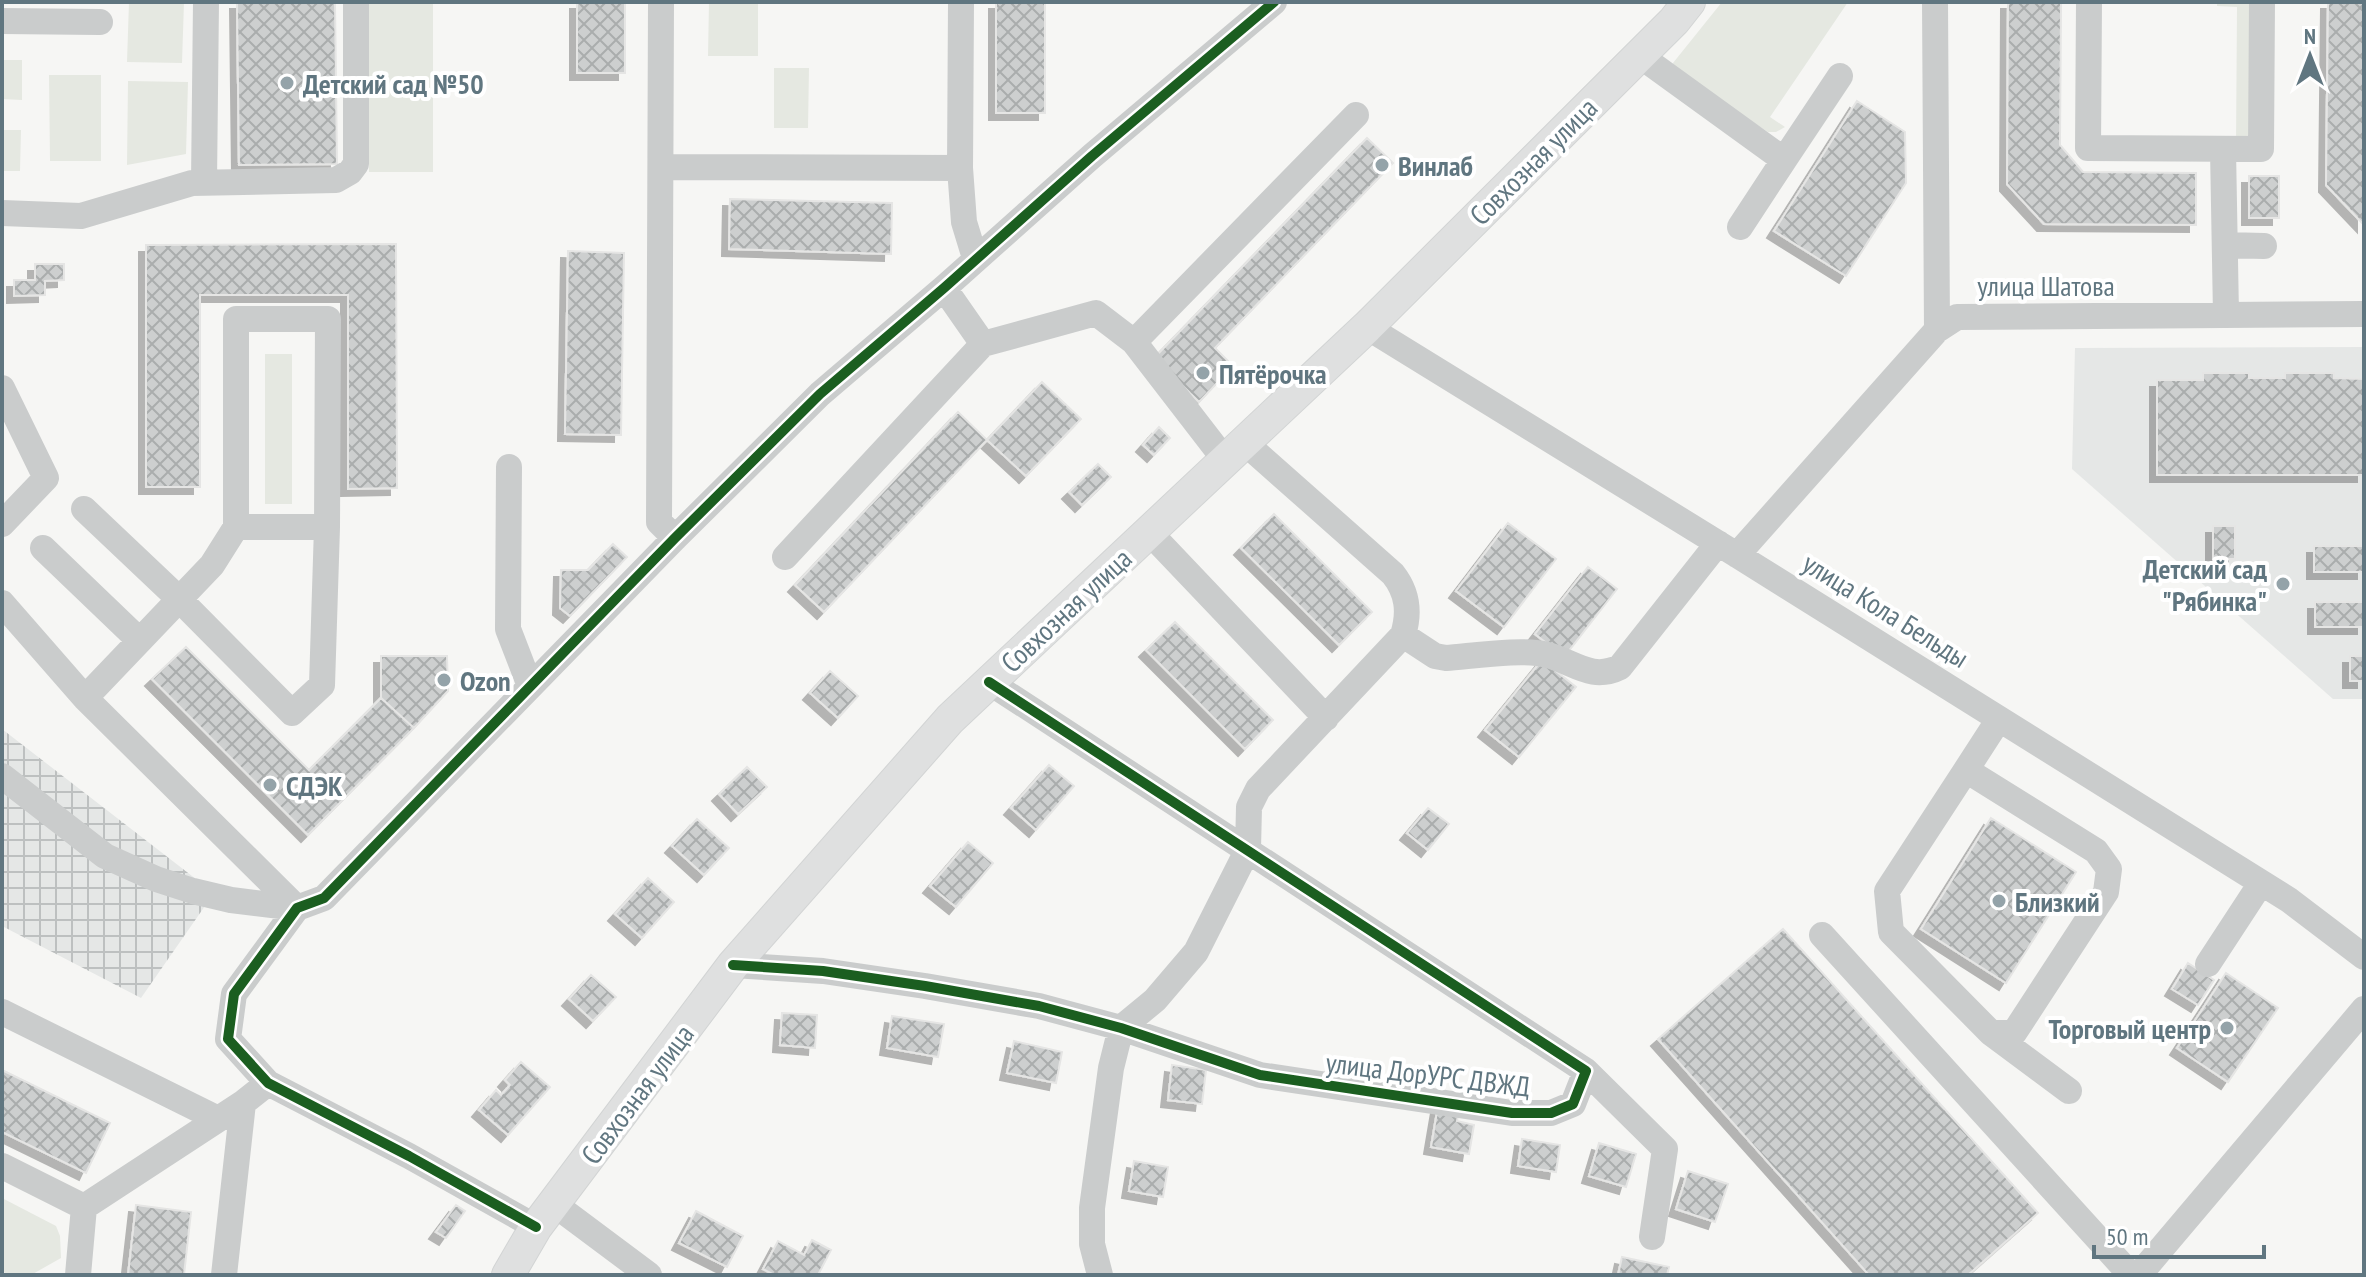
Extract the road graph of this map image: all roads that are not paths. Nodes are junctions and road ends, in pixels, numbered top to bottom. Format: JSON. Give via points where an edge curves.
{"nodes":[{"id":1,"x":206,"y":2,"type":"edge"},
{"id":2,"x":356,"y":2,"type":"edge"},
{"id":3,"x":661,"y":2,"type":"edge"},
{"id":4,"x":961,"y":2,"type":"edge"},
{"id":5,"x":1274,"y":2,"type":"edge"},
{"id":6,"x":1689,"y":2,"type":"edge"},
{"id":7,"x":1935,"y":2,"type":"edge"},
{"id":8,"x":2089,"y":2,"type":"edge"},
{"id":9,"x":2262,"y":2,"type":"edge"},
{"id":10,"x":2,"y":21,"type":"edge"},
{"id":11,"x":100,"y":22,"type":"dead end"},
{"id":12,"x":1639,"y":55,"type":"junction"},
{"id":13,"x":1840,"y":76,"type":"dead end"},
{"id":14,"x":1356,"y":115,"type":"dead end"},
{"id":15,"x":2223,"y":149,"type":"junction"},
{"id":16,"x":1784,"y":160,"type":"junction"},
{"id":17,"x":661,"y":167,"type":"junction"},
{"id":18,"x":960,"y":168,"type":"junction"},
{"id":19,"x":204,"y":182,"type":"junction"},
{"id":20,"x":2,"y":213,"type":"edge"},
{"id":21,"x":1740,"y":227,"type":"dead end"},
{"id":22,"x":2225,"y":245,"type":"junction"},
{"id":23,"x":2264,"y":246,"type":"dead end"},
{"id":24,"x":975,"y":258,"type":"junction"},
{"id":25,"x":944,"y":288,"type":"junction"},
{"id":26,"x":2364,"y":314,"type":"edge"},
{"id":27,"x":2226,"y":315,"type":"junction"},
{"id":28,"x":1367,"y":327,"type":"junction"},
{"id":29,"x":1937,"y":330,"type":"junction"},
{"id":30,"x":1134,"y":342,"type":"junction"},
{"id":31,"x":983,"y":344,"type":"junction"},
{"id":32,"x":2,"y":388,"type":"edge"},
{"id":33,"x":1234,"y":451,"type":"junction"},
{"id":34,"x":509,"y":467,"type":"dead end"},
{"id":35,"x":84,"y":509,"type":"dead end"},
{"id":36,"x":2,"y":524,"type":"edge"},
{"id":37,"x":236,"y":527,"type":"junction"},
{"id":38,"x":327,"y":527,"type":"junction"},
{"id":39,"x":1149,"y":532,"type":"junction"},
{"id":40,"x":675,"y":538,"type":"junction"},
{"id":41,"x":43,"y":548,"type":"dead end"},
{"id":42,"x":1727,"y":549,"type":"junction"},
{"id":43,"x":785,"y":557,"type":"dead end"},
{"id":44,"x":178,"y":598,"type":"junction"},
{"id":45,"x":2,"y":603,"type":"edge"},
{"id":46,"x":1403,"y":635,"type":"junction"},
{"id":47,"x":139,"y":640,"type":"junction"},
{"id":48,"x":989,"y":682,"type":"junction"},
{"id":49,"x":530,"y":686,"type":"junction"},
{"id":50,"x":85,"y":698,"type":"junction"},
{"id":51,"x":1326,"y":718,"type":"junction"},
{"id":52,"x":1999,"y":719,"type":"junction"},
{"id":53,"x":1966,"y":770,"type":"junction"},
{"id":54,"x":2,"y":776,"type":"edge"},
{"id":55,"x":1248,"y":849,"type":"junction"},
{"id":56,"x":2261,"y":883,"type":"junction"},
{"id":57,"x":297,"y":908,"type":"junction"},
{"id":58,"x":1822,"y":935,"type":"dead end"},
{"id":59,"x":2364,"y":957,"type":"edge"},
{"id":60,"x":2208,"y":964,"type":"dead end"},
{"id":61,"x":733,"y":965,"type":"junction"},
{"id":62,"x":2364,"y":1009,"type":"edge"},
{"id":63,"x":2,"y":1012,"type":"edge"},
{"id":64,"x":1121,"y":1028,"type":"junction"},
{"id":65,"x":1991,"y":1033,"type":"junction"},
{"id":66,"x":1586,"y":1071,"type":"junction"},
{"id":67,"x":268,"y":1083,"type":"junction"},
{"id":68,"x":2069,"y":1091,"type":"dead end"},
{"id":69,"x":243,"y":1103,"type":"junction"},
{"id":70,"x":218,"y":1119,"type":"junction"},
{"id":71,"x":2,"y":1166,"type":"edge"},
{"id":72,"x":84,"y":1207,"type":"junction"},
{"id":73,"x":545,"y":1216,"type":"junction"},
{"id":74,"x":1652,"y":1237,"type":"dead end"},
{"id":75,"x":78,"y":1275,"type":"edge"},
{"id":76,"x":224,"y":1275,"type":"edge"},
{"id":77,"x":508,"y":1275,"type":"edge"},
{"id":78,"x":649,"y":1275,"type":"edge"},
{"id":79,"x":1100,"y":1275,"type":"edge"},
{"id":80,"x":2131,"y":1275,"type":"edge"},
{"id":81,"x":2139,"y":1275,"type":"edge"}],
"edges":[{"from":1,"to":19,"type":"street"},
{"from":2,"to":19,"type":"street","via":[[356,164],[350,172],[336,180]]},
{"from":3,"to":17,"type":"street"},
{"from":4,"to":18,"type":"street"},
{"from":5,"to":24,"type":"street"},
{"from":6,"to":12,"type":"main road","name":"Совхозная улица"},
{"from":7,"to":29,"type":"street"},
{"from":8,"to":15,"type":"street","via":[[2088,148]]},
{"from":9,"to":15,"type":"street","via":[[2261,149]]},
{"from":10,"to":11,"type":"street"},
{"from":12,"to":16,"type":"street"},
{"from":12,"to":28,"type":"main road","name":"Совхозная улица"},
{"from":13,"to":16,"type":"street"},
{"from":14,"to":30,"type":"street"},
{"from":15,"to":22,"type":"street"},
{"from":16,"to":21,"type":"street"},
{"from":17,"to":18,"type":"street"},
{"from":17,"to":40,"type":"street","via":[[659,522]]},
{"from":18,"to":24,"type":"street","via":[[964,222]]},
{"from":19,"to":20,"type":"street","via":[[81,216]]},
{"from":22,"to":23,"type":"street"},
{"from":22,"to":27,"type":"street"},
{"from":24,"to":25,"type":"street"},
{"from":25,"to":31,"type":"street"},
{"from":25,"to":40,"type":"street","via":[[820,394]]},
{"from":26,"to":27,"type":"street","name":"улица Шатова"},
{"from":27,"to":29,"type":"street","name":"улица Шатова","via":[[1957,317]]},
{"from":28,"to":33,"type":"main road","name":"Совхозная улица"},
{"from":28,"to":42,"type":"street","name":"улица Кола Бельды"},
{"from":29,"to":42,"type":"street","name":"улица Шатова"},
{"from":30,"to":31,"type":"street","via":[[1096,313]]},
{"from":30,"to":33,"type":"street"},
{"from":31,"to":43,"type":"street"},
{"from":32,"to":36,"type":"street","via":[[46,478]]},
{"from":33,"to":39,"type":"main road","name":"Совхозная улица"},
{"from":33,"to":46,"type":"street","via":[[1393,574],[1406,596]]},
{"from":34,"to":49,"type":"street","via":[[508,629]]},
{"from":35,"to":44,"type":"street"},
{"from":37,"to":38,"type":"street"},
{"from":37,"to":38,"type":"street","via":[[236,319],[328,319]]},
{"from":37,"to":44,"type":"street","via":[[212,565]]},
{"from":38,"to":44,"type":"street","via":[[322,685],[292,713]]},
{"from":39,"to":48,"type":"main road","name":"Совхозная улица"},
{"from":39,"to":51,"type":"street"},
{"from":40,"to":49,"type":"street"},
{"from":41,"to":47,"type":"street"},
{"from":42,"to":46,"type":"street","name":"улица Шатова","via":[[1620,667],[1608,673],[1545,654],[1435,656]]},
{"from":42,"to":52,"type":"street","name":"улица Кола Бельды"},
{"from":44,"to":47,"type":"street"},
{"from":45,"to":50,"type":"street"},
{"from":46,"to":51,"type":"street"},
{"from":47,"to":50,"type":"street"},
{"from":48,"to":55,"type":"street","name":"улица ДорУРС ДВЖД"},
{"from":48,"to":61,"type":"main road","name":"Совхозная улица","via":[[950,719]]},
{"from":49,"to":57,"type":"street","via":[[324,898]]},
{"from":50,"to":57,"type":"street"},
{"from":51,"to":55,"type":"street","via":[[1258,789],[1249,807]]},
{"from":52,"to":53,"type":"street"},
{"from":52,"to":56,"type":"street","name":"улица Кола Бельды"},
{"from":53,"to":65,"type":"street","via":[[1887,891],[1891,932]]},
{"from":53,"to":65,"type":"street","via":[[2096,851],[2109,869],[2106,892],[2014,1033]]},
{"from":54,"to":57,"type":"street","via":[[105,856],[156,879],[231,900]]},
{"from":55,"to":64,"type":"street","via":[[1196,952],[1155,1000]]},
{"from":55,"to":66,"type":"street","name":"улица ДорУРС ДВЖД"},
{"from":56,"to":59,"type":"street","name":"улица Кола Бельды"},
{"from":56,"to":60,"type":"street"},
{"from":57,"to":67,"type":"street","via":[[234,994],[228,1039]]},
{"from":58,"to":80,"type":"street"},
{"from":61,"to":64,"type":"street","name":"улица ДорУРС ДВЖД","via":[[925,986],[1039,1006]]},
{"from":61,"to":73,"type":"main road","name":"Совхозная улица"},
{"from":62,"to":81,"type":"street","via":[[2334,1027]]},
{"from":63,"to":70,"type":"street"},
{"from":64,"to":66,"type":"street","name":"улица ДорУРС ДВЖД","via":[[1260,1075],[1512,1113],[1551,1113],[1573,1104]]},
{"from":64,"to":79,"type":"street","via":[[1092,1208],[1092,1244]]},
{"from":65,"to":68,"type":"street"},
{"from":66,"to":74,"type":"street","via":[[1665,1149]]},
{"from":67,"to":69,"type":"street"},
{"from":67,"to":73,"type":"street","via":[[409,1156]]},
{"from":69,"to":70,"type":"street"},
{"from":69,"to":76,"type":"street"},
{"from":70,"to":72,"type":"street"},
{"from":71,"to":72,"type":"street"},
{"from":72,"to":75,"type":"street"},
{"from":73,"to":77,"type":"main road","name":"Совхозная улица"},
{"from":73,"to":78,"type":"street"}]}
